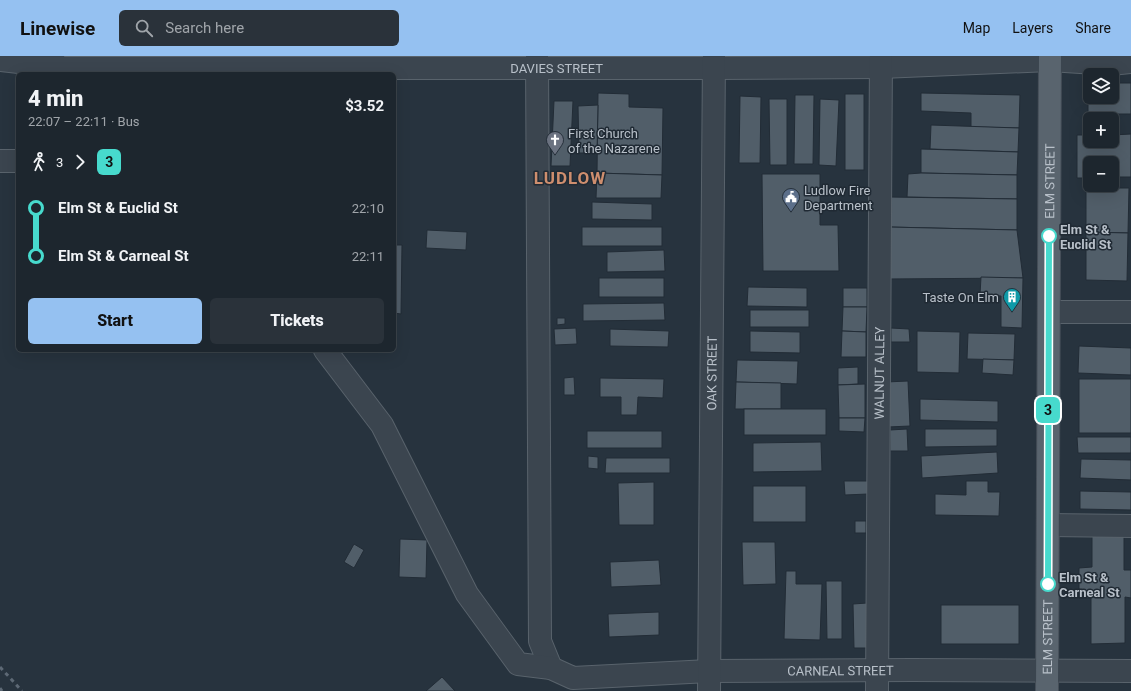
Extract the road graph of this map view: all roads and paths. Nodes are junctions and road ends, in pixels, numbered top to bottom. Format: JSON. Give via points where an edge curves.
{"nodes":[{"id":1,"x":1050,"y":58,"type":"edge"},
{"id":2,"x":0,"y":60,"type":"edge"},
{"id":3,"x":881,"y":61,"type":"edge"},
{"id":4,"x":196,"y":62,"type":"edge"},
{"id":5,"x":371,"y":62,"type":"edge"},
{"id":6,"x":536,"y":62,"type":"edge"},
{"id":7,"x":714,"y":62,"type":"edge"},
{"id":8,"x":1131,"y":62,"type":"edge"},
{"id":9,"x":62,"y":66,"type":"edge"},
{"id":10,"x":0,"y":161,"type":"edge"},
{"id":11,"x":16,"y":161,"type":"edge"},
{"id":12,"x":1049,"y":312,"type":"junction"},
{"id":13,"x":1131,"y":312,"type":"edge"},
{"id":14,"x":327,"y":352,"type":"edge"},
{"id":15,"x":1048,"y":525,"type":"junction"},
{"id":16,"x":1131,"y":526,"type":"edge"},
{"id":17,"x":551,"y":668,"type":"junction"},
{"id":18,"x":1131,"y":671,"type":"edge"},
{"id":19,"x":709,"y":681,"type":"edge"},
{"id":20,"x":878,"y":681,"type":"edge"},
{"id":21,"x":1047,"y":681,"type":"edge"}],
"edges":[{"from":1,"to":3,"type":"street","name":"DAVIES STREET"},
{"from":1,"to":8,"type":"street","name":"DAVIES STREET","via":[[1111,64]]},
{"from":1,"to":12,"type":"main road","name":"ELM STREET"},
{"from":2,"to":9,"type":"street","name":"DAVIES STREET"},
{"from":3,"to":7,"type":"street","name":"DAVIES STREET"},
{"from":3,"to":20,"type":"street","name":"WALNUT ALLEY"},
{"from":4,"to":5,"type":"street","name":"DAVIES STREET"},
{"from":4,"to":9,"type":"street","name":"DAVIES STREET"},
{"from":5,"to":6,"type":"street","name":"DAVIES STREET"},
{"from":6,"to":7,"type":"street","name":"DAVIES STREET"},
{"from":6,"to":17,"type":"street","via":[[540,641]]},
{"from":7,"to":19,"type":"street","name":"OAK STREET"},
{"from":10,"to":11,"type":"street"},
{"from":12,"to":13,"type":"street"},
{"from":12,"to":15,"type":"main road","name":"ELM STREET"},
{"from":14,"to":17,"type":"street","name":"CARNEAL STREET","via":[[382,425],[467,594],[518,664]]},
{"from":15,"to":16,"type":"street"},
{"from":15,"to":21,"type":"main road","name":"ELM STREET"},
{"from":17,"to":19,"type":"street","name":"CARNEAL STREET","via":[[573,678]]},
{"from":18,"to":21,"type":"street","name":"CARNEAL STREET"},
{"from":19,"to":20,"type":"street","name":"CARNEAL STREET"},
{"from":20,"to":21,"type":"street","name":"CARNEAL STREET","via":[[912,670]]}]}
